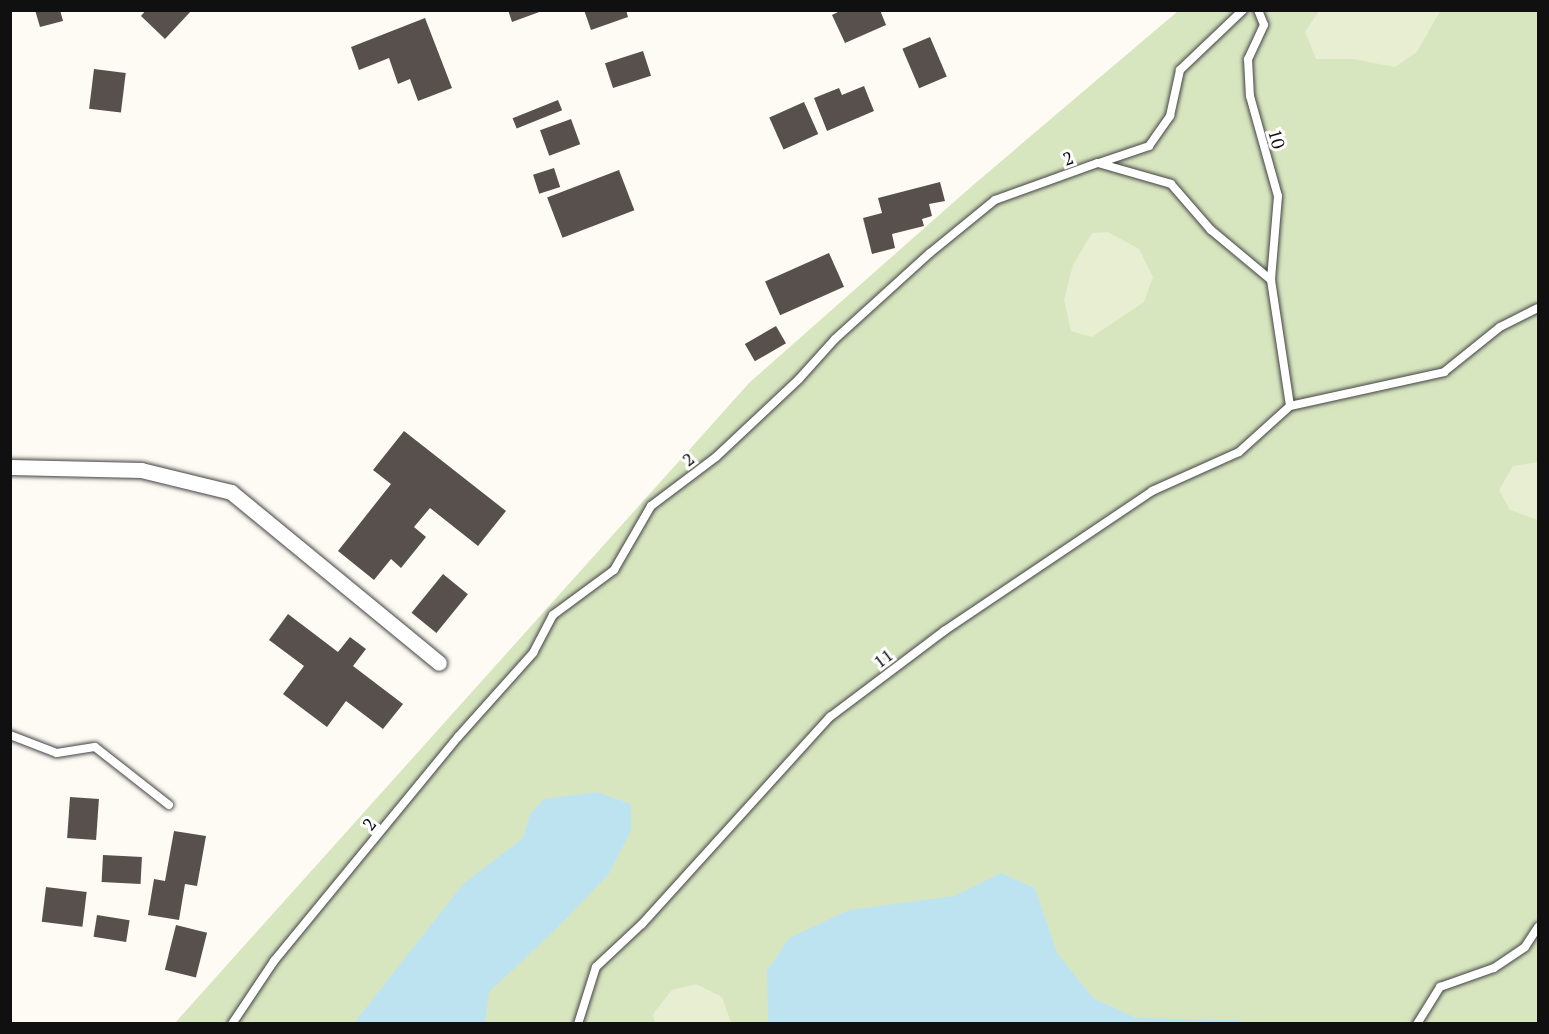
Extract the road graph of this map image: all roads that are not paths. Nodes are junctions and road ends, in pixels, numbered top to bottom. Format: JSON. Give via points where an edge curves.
{"nodes":[{"id":1,"x":1243,"y":10,"type":"edge"},
{"id":2,"x":1258,"y":10,"type":"edge"},
{"id":3,"x":1098,"y":163,"type":"junction"},
{"id":4,"x":1271,"y":280,"type":"junction"},
{"id":5,"x":1539,"y":308,"type":"edge"},
{"id":6,"x":1290,"y":406,"type":"junction"},
{"id":7,"x":10,"y":467,"type":"edge"},
{"id":8,"x":439,"y":663,"type":"dead end"},
{"id":9,"x":10,"y":735,"type":"edge"},
{"id":10,"x":169,"y":805,"type":"dead end"},
{"id":11,"x":1539,"y":927,"type":"edge"},
{"id":12,"x":232,"y":1023,"type":"edge"},
{"id":13,"x":578,"y":1023,"type":"edge"},
{"id":14,"x":1417,"y":1023,"type":"edge"}],
"edges":[{"from":1,"to":3,"type":"lane","via":[[1180,70],[1170,116],[1149,146]]},
{"from":2,"to":4,"type":"lane","name":"10","via":[[1264,25],[1248,59],[1250,96],[1278,196]]},
{"from":3,"to":4,"type":"lane","name":"2","via":[[1171,184],[1211,230]]},
{"from":3,"to":12,"type":"lane","name":"2","via":[[995,200],[835,339],[799,379],[716,457],[651,506],[614,570],[553,615],[533,653],[458,737],[274,961]]},
{"from":4,"to":6,"type":"lane","name":"10"},
{"from":5,"to":6,"type":"lane","via":[[1500,327],[1444,372]]},
{"from":6,"to":13,"type":"lane","name":"11","via":[[1239,452],[1152,491],[944,631],[830,717],[642,924],[596,967]]},
{"from":7,"to":8,"type":"street","via":[[141,470],[231,492]]},
{"from":9,"to":10,"type":"lane","via":[[57,753],[95,747]]},
{"from":11,"to":14,"type":"lane","via":[[1525,947],[1494,969],[1440,987]]}]}
